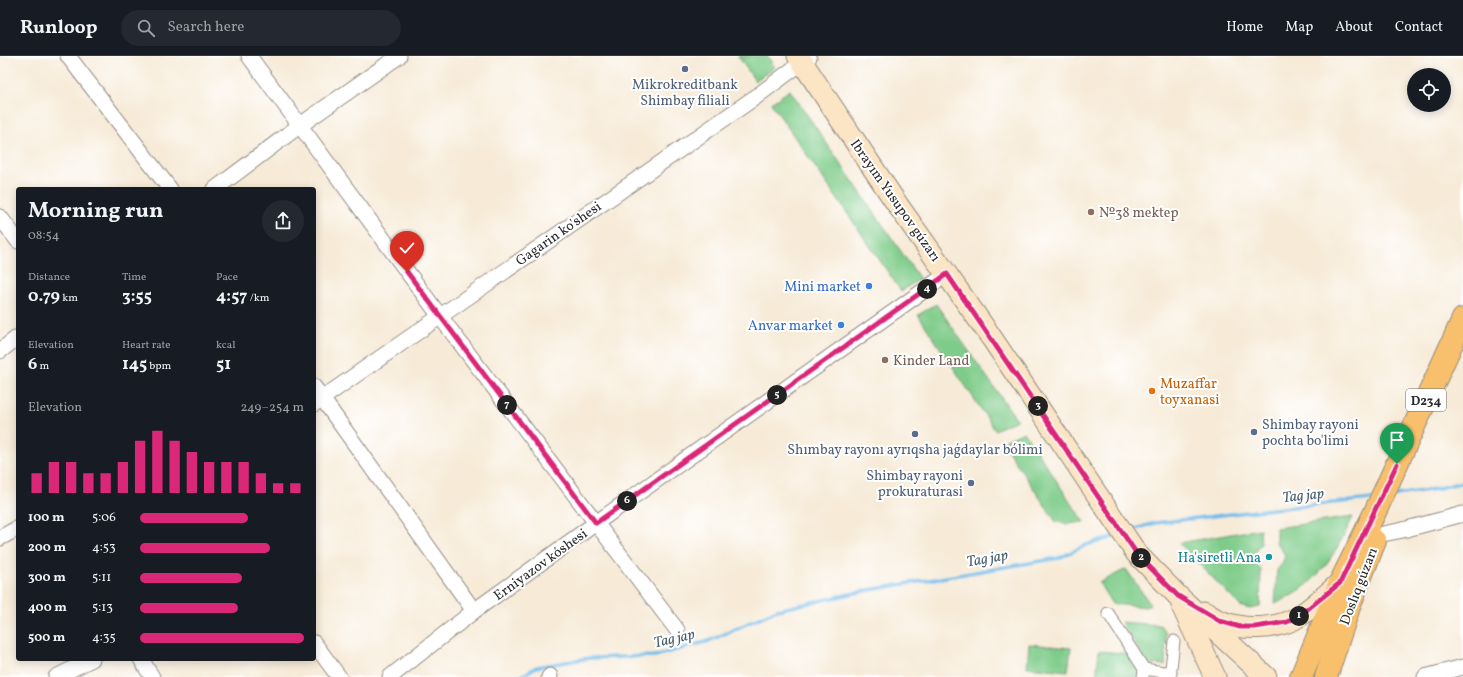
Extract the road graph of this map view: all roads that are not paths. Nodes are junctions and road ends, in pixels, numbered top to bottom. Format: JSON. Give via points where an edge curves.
{"nodes":[{"id":1,"x":68,"y":56,"type":"edge"},
{"id":2,"x":249,"y":56,"type":"edge"},
{"id":3,"x":399,"y":56,"type":"edge"},
{"id":4,"x":804,"y":58,"type":"edge"},
{"id":5,"x":299,"y":126,"type":"junction"},
{"id":6,"x":168,"y":187,"type":"edge"},
{"id":7,"x":218,"y":187,"type":"edge"},
{"id":8,"x":0,"y":217,"type":"edge"},
{"id":9,"x":16,"y":238,"type":"edge"},
{"id":10,"x":947,"y":274,"type":"junction"},
{"id":11,"x":439,"y":315,"type":"junction"},
{"id":12,"x":1463,"y":319,"type":"edge"},
{"id":13,"x":16,"y":339,"type":"edge"},
{"id":14,"x":1463,"y":342,"type":"edge"},
{"id":15,"x":0,"y":351,"type":"edge"},
{"id":16,"x":317,"y":396,"type":"edge"},
{"id":17,"x":1394,"y":483,"type":"junction"},
{"id":18,"x":1381,"y":512,"type":"junction"},
{"id":19,"x":1463,"y":514,"type":"edge"},
{"id":20,"x":596,"y":523,"type":"junction"},
{"id":21,"x":16,"y":529,"type":"edge"},
{"id":22,"x":1378,"y":534,"type":"junction"},
{"id":23,"x":0,"y":538,"type":"edge"},
{"id":24,"x":1340,"y":583,"type":"junction"},
{"id":25,"x":1178,"y":596,"type":"junction"},
{"id":26,"x":474,"y":611,"type":"junction"},
{"id":27,"x":1108,"y":613,"type":"dead end"},
{"id":28,"x":677,"y":630,"type":"dead end"},
{"id":29,"x":1174,"y":641,"type":"dead end"},
{"id":30,"x":316,"y":646,"type":"edge"},
{"id":31,"x":88,"y":661,"type":"edge"},
{"id":32,"x":142,"y":661,"type":"edge"},
{"id":33,"x":1463,"y":667,"type":"edge"},
{"id":34,"x":1144,"y":673,"type":"edge"},
{"id":35,"x":1170,"y":675,"type":"edge"},
{"id":36,"x":56,"y":677,"type":"edge"},
{"id":37,"x":152,"y":677,"type":"edge"},
{"id":38,"x":339,"y":677,"type":"edge"},
{"id":39,"x":390,"y":677,"type":"edge"},
{"id":40,"x":1215,"y":677,"type":"edge"},
{"id":41,"x":1266,"y":677,"type":"edge"},
{"id":42,"x":1301,"y":677,"type":"edge"},
{"id":43,"x":1326,"y":677,"type":"edge"},
{"id":44,"x":1425,"y":677,"type":"edge"}],
"edges":[{"from":1,"to":6,"type":"street"},
{"from":2,"to":5,"type":"street"},
{"from":3,"to":5,"type":"street"},
{"from":4,"to":10,"type":"main road","name":"Ibrayım Yusupov gúzarı","via":[[897,204]]},
{"from":4,"to":11,"type":"street","name":"Gagarin ko'shesi","via":[[744,104]]},
{"from":5,"to":7,"type":"street"},
{"from":5,"to":11,"type":"street"},
{"from":8,"to":9,"type":"street"},
{"from":10,"to":20,"type":"street","name":"Erniyazov kóshesi"},
{"from":10,"to":25,"type":"main road","name":"Ibrayım Yusupov gúzarı","via":[[1137,554]]},
{"from":11,"to":16,"type":"street","name":"Gagarin ko'shesi"},
{"from":11,"to":20,"type":"street"},
{"from":12,"to":17,"type":"main road","name":"Doslıq gúzarı","number":"D234"},
{"from":13,"to":15,"type":"street"},
{"from":14,"to":17,"type":"main road","name":"Doslıq gúzarı","number":"D234"},
{"from":16,"to":26,"type":"street"},
{"from":17,"to":18,"type":"main road","name":"Doslıq gúzarı","number":"D234"},
{"from":18,"to":22,"type":"main road","name":"Doslıq gúzarı","number":"D234"},
{"from":18,"to":24,"type":"main road","name":"Doslıq gúzarı","number":"D234"},
{"from":19,"to":22,"type":"street"},
{"from":20,"to":26,"type":"street","name":"Erniyazov kóshesi"},
{"from":20,"to":28,"type":"street"},
{"from":21,"to":23,"type":"street"},
{"from":22,"to":43,"type":"main road","name":"Doslıq gúzarı","number":"D234","via":[[1350,604]]},
{"from":24,"to":25,"type":"main road","via":[[1300,615],[1287,622],[1255,627],[1240,627],[1220,621]]},
{"from":24,"to":42,"type":"main road","name":"Doslıq gúzarı","number":"D234"},
{"from":25,"to":40,"type":"main road"},
{"from":25,"to":41,"type":"main road"},
{"from":26,"to":39,"type":"street","name":"Erniyazov kóshesi"},
{"from":27,"to":34,"type":"street"},
{"from":29,"to":35,"type":"street"},
{"from":30,"to":38,"type":"street"},
{"from":31,"to":36,"type":"street"},
{"from":32,"to":37,"type":"street"},
{"from":33,"to":44,"type":"street"},
{"from":34,"to":35,"type":"street"}]}
